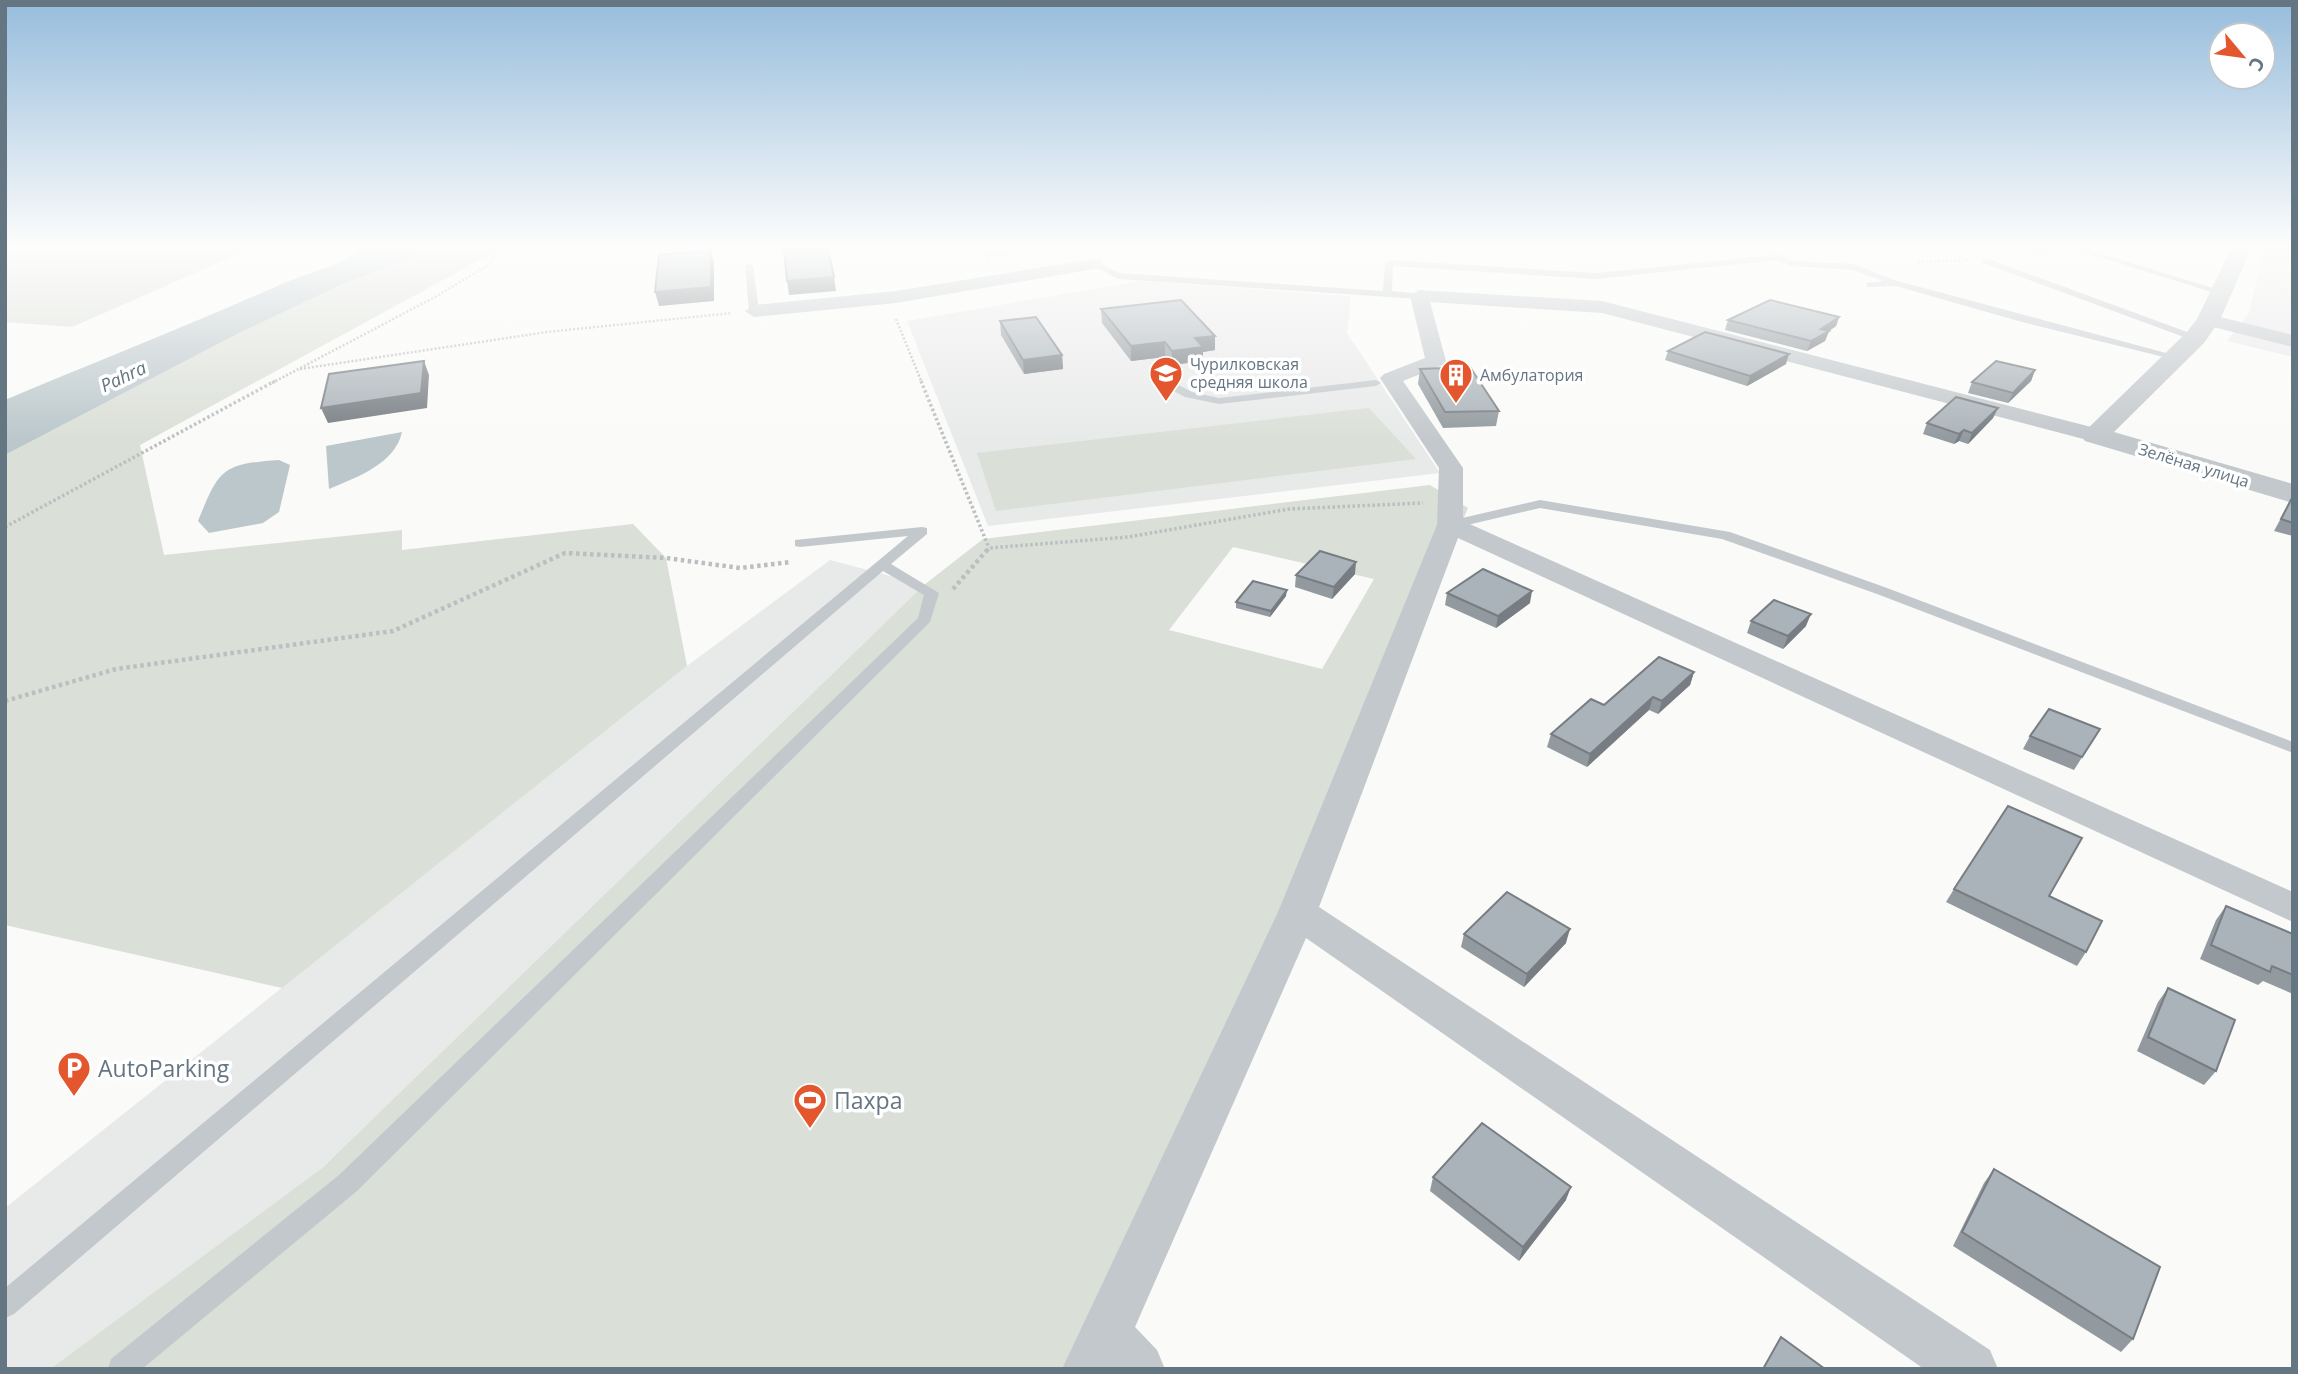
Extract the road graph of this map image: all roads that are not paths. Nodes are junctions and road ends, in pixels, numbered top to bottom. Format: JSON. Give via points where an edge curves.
{"nodes":[{"id":1,"x":1412,"y":313,"type":"edge"},
{"id":2,"x":1626,"y":313,"type":"edge"},
{"id":3,"x":2001,"y":313,"type":"edge"},
{"id":4,"x":2152,"y":313,"type":"edge"},
{"id":5,"x":2210,"y":313,"type":"edge"},
{"id":6,"x":2202,"y":329,"type":"junction"},
{"id":7,"x":2293,"y":341,"type":"edge"},
{"id":8,"x":2176,"y":356,"type":"junction"},
{"id":9,"x":1153,"y":376,"type":"dead end"},
{"id":10,"x":1376,"y":383,"type":"dead end"},
{"id":11,"x":2095,"y":435,"type":"junction"},
{"id":12,"x":2293,"y":494,"type":"edge"},
{"id":13,"x":1450,"y":526,"type":"junction"},
{"id":14,"x":797,"y":552,"type":"road end"},
{"id":15,"x":882,"y":565,"type":"junction"},
{"id":16,"x":2293,"y":748,"type":"edge"},
{"id":17,"x":2293,"y":908,"type":"edge"},
{"id":18,"x":1298,"y":912,"type":"junction"},
{"id":19,"x":5,"y":1305,"type":"edge"},
{"id":20,"x":1111,"y":1357,"type":"edge"},
{"id":21,"x":121,"y":1369,"type":"edge"},
{"id":22,"x":1971,"y":1369,"type":"edge"}],
"edges":[{"from":1,"to":13,"type":"street","via":[[1436,361],[1391,378],[1451,468]]},
{"from":2,"to":11,"type":"street"},
{"from":3,"to":8,"type":"lane"},
{"from":4,"to":6,"type":"lane"},
{"from":5,"to":6,"type":"street"},
{"from":6,"to":7,"type":"street"},
{"from":6,"to":8,"type":"street"},
{"from":8,"to":11,"type":"street"},
{"from":9,"to":10,"type":"lane","via":[[1189,395],[1219,401]]},
{"from":11,"to":12,"type":"street","name":"Зелёная улица"},
{"from":13,"to":16,"type":"lane","via":[[1540,504],[1725,535]]},
{"from":13,"to":17,"type":"street"},
{"from":13,"to":18,"type":"street"},
{"from":14,"to":15,"type":"lane","via":[[922,531]]},
{"from":15,"to":19,"type":"lane"},
{"from":15,"to":21,"type":"lane","via":[[932,593],[926,614],[915,628],[348,1183]]},
{"from":18,"to":20,"type":"street"},
{"from":18,"to":22,"type":"street"}]}
